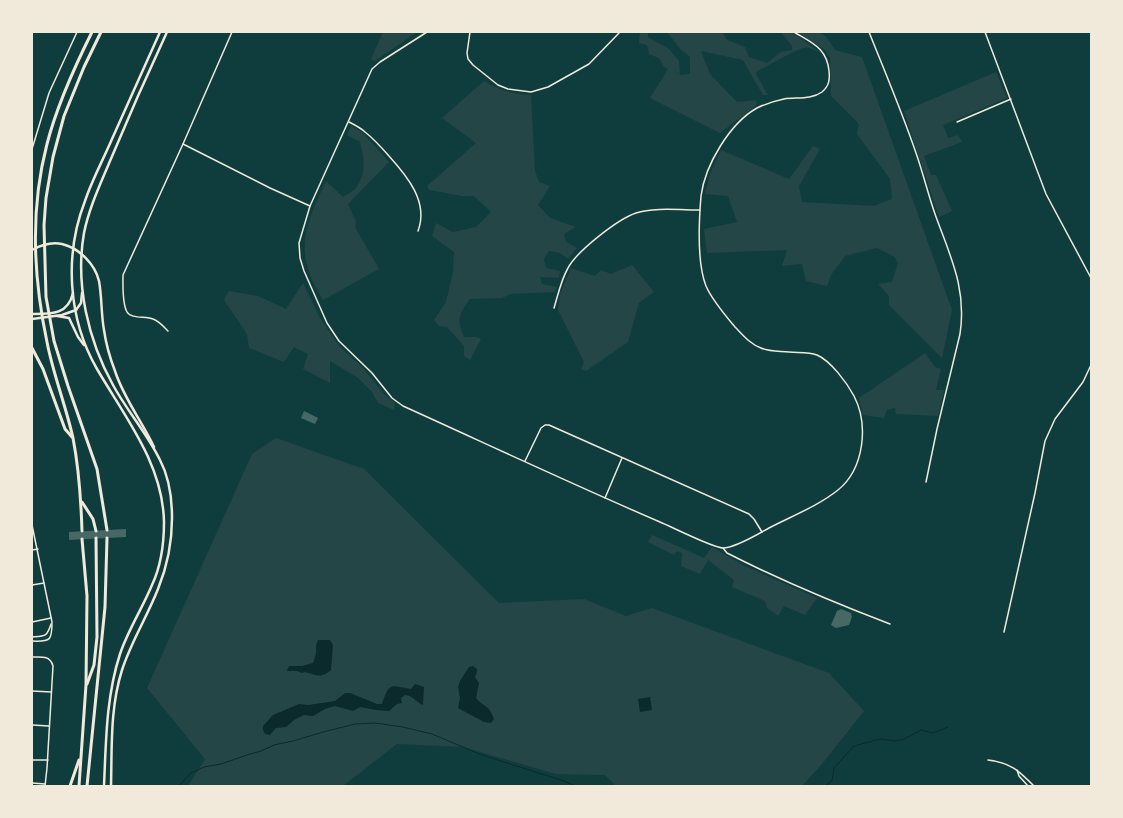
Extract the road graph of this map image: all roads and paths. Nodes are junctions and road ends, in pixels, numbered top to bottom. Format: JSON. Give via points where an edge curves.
{"nodes":[{"id":1,"x":77,"y":32,"type":"edge"},
{"id":2,"x":92,"y":32,"type":"edge"},
{"id":3,"x":101,"y":32,"type":"edge"},
{"id":4,"x":160,"y":32,"type":"edge"},
{"id":5,"x":166,"y":32,"type":"edge"},
{"id":6,"x":232,"y":32,"type":"edge"},
{"id":7,"x":427,"y":32,"type":"edge"},
{"id":8,"x":470,"y":32,"type":"edge"},
{"id":9,"x":620,"y":32,"type":"edge"},
{"id":10,"x":794,"y":32,"type":"edge"},
{"id":11,"x":869,"y":32,"type":"edge"},
{"id":12,"x":985,"y":32,"type":"edge"},
{"id":13,"x":1011,"y":99,"type":"junction"},
{"id":14,"x":349,"y":122,"type":"junction"},
{"id":15,"x":957,"y":122,"type":"dead end"},
{"id":16,"x":183,"y":144,"type":"junction"},
{"id":17,"x":32,"y":149,"type":"edge"},
{"id":18,"x":310,"y":206,"type":"junction"},
{"id":19,"x":700,"y":210,"type":"junction"},
{"id":20,"x":418,"y":231,"type":"dead end"},
{"id":21,"x":32,"y":250,"type":"edge"},
{"id":22,"x":1091,"y":278,"type":"edge"},
{"id":23,"x":82,"y":284,"type":"junction"},
{"id":24,"x":73,"y":292,"type":"junction"},
{"id":25,"x":554,"y":308,"type":"dead end"},
{"id":26,"x":76,"y":310,"type":"junction"},
{"id":27,"x":32,"y":314,"type":"edge"},
{"id":28,"x":59,"y":316,"type":"junction"},
{"id":29,"x":32,"y":319,"type":"edge"},
{"id":30,"x":168,"y":331,"type":"dead end"},
{"id":31,"x":84,"y":345,"type":"junction"},
{"id":32,"x":32,"y":348,"type":"edge"},
{"id":33,"x":1091,"y":365,"type":"edge"},
{"id":34,"x":73,"y":438,"type":"junction"},
{"id":35,"x":622,"y":458,"type":"junction"},
{"id":36,"x":160,"y":459,"type":"junction"},
{"id":37,"x":525,"y":462,"type":"junction"},
{"id":38,"x":926,"y":482,"type":"dead end"},
{"id":39,"x":605,"y":498,"type":"junction"},
{"id":40,"x":81,"y":501,"type":"junction"},
{"id":41,"x":32,"y":525,"type":"edge"},
{"id":42,"x":96,"y":530,"type":"dead end"},
{"id":43,"x":107,"y":530,"type":"dead end"},
{"id":44,"x":82,"y":531,"type":"dead end"},
{"id":45,"x":762,"y":532,"type":"junction"},
{"id":46,"x":96,"y":538,"type":"dead end"},
{"id":47,"x":107,"y":538,"type":"dead end"},
{"id":48,"x":82,"y":539,"type":"dead end"},
{"id":49,"x":723,"y":548,"type":"junction"},
{"id":50,"x":38,"y":549,"type":"junction"},
{"id":51,"x":32,"y":550,"type":"edge"},
{"id":52,"x":44,"y":583,"type":"junction"},
{"id":53,"x":32,"y":585,"type":"edge"},
{"id":54,"x":51,"y":618,"type":"junction"},
{"id":55,"x":32,"y":622,"type":"edge"},
{"id":56,"x":52,"y":622,"type":"junction"},
{"id":57,"x":890,"y":624,"type":"dead end"},
{"id":58,"x":1004,"y":632,"type":"dead end"},
{"id":59,"x":32,"y":637,"type":"edge"},
{"id":60,"x":32,"y":641,"type":"edge"},
{"id":61,"x":32,"y":657,"type":"edge"},
{"id":62,"x":86,"y":685,"type":"junction"},
{"id":63,"x":32,"y":691,"type":"edge"},
{"id":64,"x":51,"y":692,"type":"junction"},
{"id":65,"x":32,"y":725,"type":"edge"},
{"id":66,"x":49,"y":726,"type":"junction"},
{"id":67,"x":81,"y":755,"type":"junction"},
{"id":68,"x":32,"y":760,"type":"edge"},
{"id":69,"x":48,"y":760,"type":"junction"},
{"id":70,"x":988,"y":760,"type":"dead end"},
{"id":71,"x":1017,"y":770,"type":"junction"},
{"id":72,"x":32,"y":783,"type":"edge"},
{"id":73,"x":45,"y":785,"type":"edge"},
{"id":74,"x":70,"y":786,"type":"edge"},
{"id":75,"x":78,"y":786,"type":"edge"},
{"id":76,"x":87,"y":786,"type":"edge"},
{"id":77,"x":104,"y":786,"type":"edge"},
{"id":78,"x":111,"y":786,"type":"edge"},
{"id":79,"x":1028,"y":786,"type":"edge"},
{"id":80,"x":1034,"y":786,"type":"edge"}],
"edges":[{"from":1,"to":17,"type":"street","via":[[49,93]]},
{"from":2,"to":34,"type":"highway","via":[[59,107],[47,143],[35,222],[38,292],[47,343]]},
{"from":3,"to":43,"type":"highway","via":[[64,116],[53,157],[44,225],[46,297],[54,341],[96,469]]},
{"from":4,"to":24,"type":"main road","via":[[84,202],[73,250]]},
{"from":5,"to":23,"type":"main road","via":[[92,204],[83,241]]},
{"from":6,"to":16,"type":"street"},
{"from":7,"to":14,"type":"street","via":[[374,67]]},
{"from":8,"to":9,"type":"street","via":[[467,52],[472,65],[490,80],[508,89],[531,92],[548,87],[589,64]]},
{"from":10,"to":19,"type":"street","via":[[817,46],[825,55],[829,77],[827,87],[821,93],[811,96],[786,98],[769,103],[741,120],[714,156],[702,188]]},
{"from":11,"to":38,"type":"street","via":[[902,113],[953,261],[961,297],[960,334]]},
{"from":12,"to":13,"type":"street"},
{"from":13,"to":15,"type":"street"},
{"from":13,"to":22,"type":"street","via":[[1046,194]]},
{"from":14,"to":18,"type":"street"},
{"from":14,"to":20,"type":"street","via":[[375,140],[408,177],[420,206]]},
{"from":16,"to":18,"type":"street"},
{"from":16,"to":30,"type":"street","via":[[123,274],[126,311],[134,316],[154,319]]},
{"from":18,"to":37,"type":"street","via":[[299,238],[300,258],[317,303],[339,341],[372,372],[397,402]]},
{"from":19,"to":25,"type":"street","via":[[636,213],[609,228],[568,266]]},
{"from":19,"to":45,"type":"street","via":[[703,276],[707,288],[731,322],[747,340],[758,347],[770,351],[810,354],[826,360],[848,386],[858,404],[863,436],[861,454],[845,483],[829,497]]},
{"from":21,"to":36,"type":"main road","via":[[40,246],[62,244],[87,259],[94,268],[99,281],[104,332],[115,372]]},
{"from":23,"to":26,"type":"main road","via":[[81,303]]},
{"from":23,"to":36,"type":"main road","via":[[86,310],[101,359],[112,384]]},
{"from":24,"to":26,"type":"main road"},
{"from":24,"to":27,"type":"main road","via":[[70,303],[61,311]]},
{"from":26,"to":28,"type":"main road"},
{"from":26,"to":31,"type":"main road"},
{"from":28,"to":29,"type":"main road"},
{"from":28,"to":31,"type":"main road","via":[[71,320]]},
{"from":31,"to":77,"type":"main road","via":[[142,444],[163,504],[164,531],[159,564],[153,584],[126,638],[108,703]]},
{"from":32,"to":34,"type":"highway","via":[[43,368],[65,428]]},
{"from":33,"to":58,"type":"street","via":[[1045,441]]},
{"from":34,"to":40,"type":"highway"},
{"from":35,"to":37,"type":"street","via":[[545,425],[537,435]]},
{"from":35,"to":39,"type":"street"},
{"from":35,"to":45,"type":"street","via":[[749,514]]},
{"from":36,"to":78,"type":"main road","via":[[166,473],[172,504],[170,544],[164,575],[136,635],[118,684],[112,731]]},
{"from":37,"to":39,"type":"street"},
{"from":39,"to":49,"type":"street"},
{"from":40,"to":42,"type":"highway","via":[[93,519]]},
{"from":40,"to":44,"type":"highway"},
{"from":41,"to":50,"type":"street"},
{"from":45,"to":49,"type":"street"},
{"from":46,"to":62,"type":"highway","via":[[97,637],[94,665]]},
{"from":47,"to":76,"type":"highway","via":[[105,607]]},
{"from":48,"to":62,"type":"highway","via":[[86,596]]},
{"from":49,"to":57,"type":"street","via":[[727,553],[766,572]]},
{"from":50,"to":51,"type":"street"},
{"from":50,"to":52,"type":"street"},
{"from":52,"to":53,"type":"street"},
{"from":52,"to":54,"type":"street"},
{"from":54,"to":55,"type":"street"},
{"from":54,"to":56,"type":"street"},
{"from":56,"to":59,"type":"street","via":[[46,635]]},
{"from":56,"to":60,"type":"street","via":[[52,635],[49,640]]},
{"from":61,"to":64,"type":"street","via":[[47,658],[52,662]]},
{"from":62,"to":67,"type":"highway"},
{"from":63,"to":64,"type":"street"},
{"from":64,"to":66,"type":"street"},
{"from":65,"to":66,"type":"street"},
{"from":66,"to":69,"type":"street"},
{"from":67,"to":74,"type":"highway"},
{"from":67,"to":75,"type":"highway"},
{"from":68,"to":69,"type":"street"},
{"from":69,"to":73,"type":"street"},
{"from":70,"to":71,"type":"street","via":[[1002,762]]},
{"from":71,"to":79,"type":"street"},
{"from":71,"to":80,"type":"street"},
{"from":72,"to":73,"type":"street"}]}
